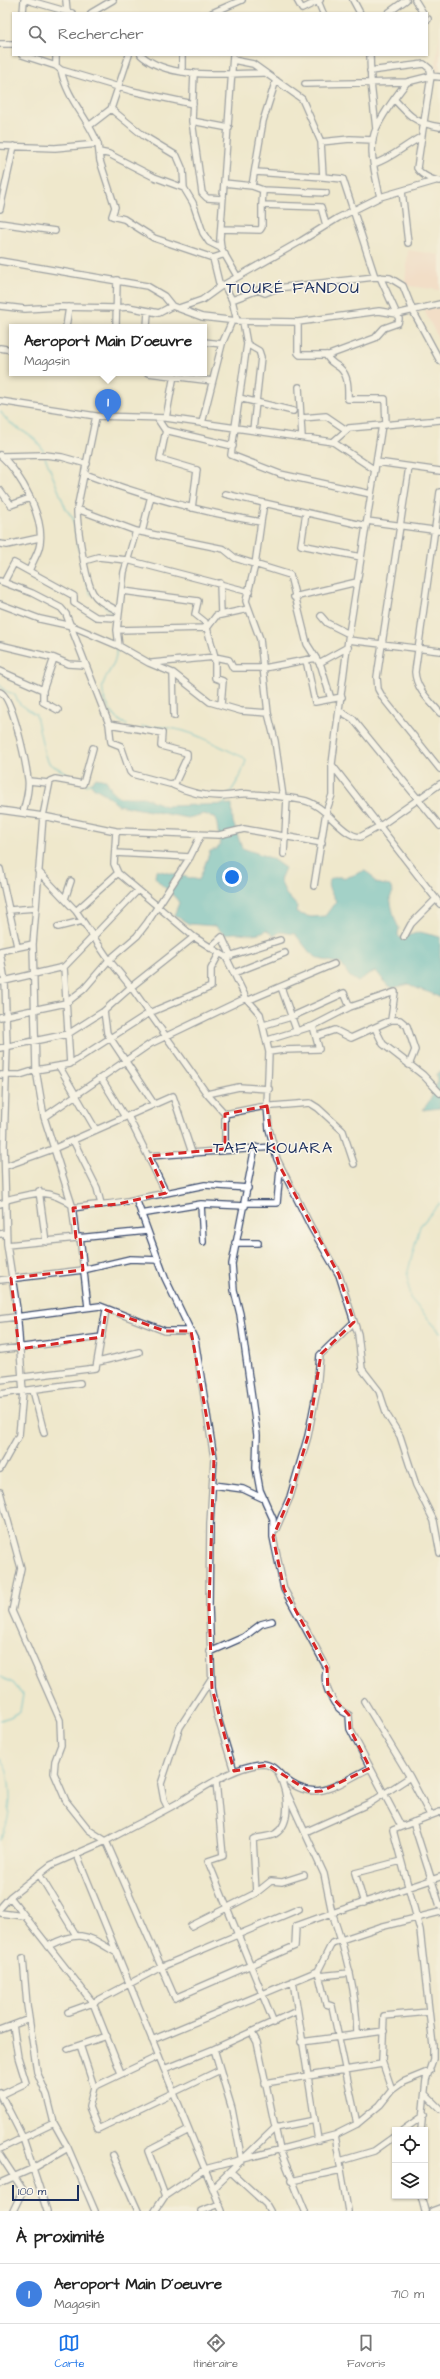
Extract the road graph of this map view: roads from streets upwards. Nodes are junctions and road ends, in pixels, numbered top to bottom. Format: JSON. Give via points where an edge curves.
{"nodes":[{"id":1,"x":25,"y":0,"type":"edge"},
{"id":2,"x":66,"y":0,"type":"edge"},
{"id":3,"x":112,"y":0,"type":"edge"},
{"id":4,"x":242,"y":0,"type":"edge"},
{"id":5,"x":297,"y":0,"type":"edge"},
{"id":6,"x":319,"y":0,"type":"edge"},
{"id":7,"x":353,"y":0,"type":"edge"},
{"id":8,"x":406,"y":0,"type":"edge"},
{"id":9,"x":415,"y":0,"type":"edge"},
{"id":10,"x":232,"y":5,"type":"junction"},
{"id":11,"x":23,"y":12,"type":"edge"},
{"id":12,"x":69,"y":12,"type":"edge"},
{"id":13,"x":92,"y":12,"type":"edge"},
{"id":14,"x":214,"y":12,"type":"edge"},
{"id":15,"x":232,"y":12,"type":"edge"},
{"id":16,"x":323,"y":12,"type":"edge"},
{"id":17,"x":359,"y":12,"type":"edge"},
{"id":18,"x":389,"y":12,"type":"edge"},
{"id":19,"x":422,"y":12,"type":"edge"},
{"id":20,"x":0,"y":44,"type":"edge"},
{"id":21,"x":12,"y":44,"type":"edge"},
{"id":22,"x":25,"y":56,"type":"edge"},
{"id":23,"x":56,"y":56,"type":"edge"},
{"id":24,"x":129,"y":56,"type":"edge"},
{"id":25,"x":143,"y":56,"type":"edge"},
{"id":26,"x":182,"y":56,"type":"edge"},
{"id":27,"x":370,"y":56,"type":"edge"},
{"id":28,"x":233,"y":58,"type":"edge"},
{"id":29,"x":56,"y":66,"type":"junction"},
{"id":30,"x":61,"y":70,"type":"junction"},
{"id":31,"x":370,"y":70,"type":"junction"},
{"id":32,"x":182,"y":72,"type":"junction"},
{"id":33,"x":264,"y":72,"type":"junction"},
{"id":34,"x":194,"y":73,"type":"junction"},
{"id":35,"x":232,"y":73,"type":"junction"},
{"id":36,"x":431,"y":76,"type":"junction"},
{"id":37,"x":440,"y":77,"type":"edge"},
{"id":38,"x":276,"y":80,"type":"junction"},
{"id":39,"x":407,"y":82,"type":"junction"},
{"id":40,"x":371,"y":83,"type":"junction"},
{"id":41,"x":305,"y":84,"type":"dead end"},
{"id":42,"x":120,"y":88,"type":"junction"},
{"id":43,"x":394,"y":99,"type":"junction"},
{"id":44,"x":193,"y":104,"type":"junction"},
{"id":45,"x":111,"y":109,"type":"junction"},
{"id":46,"x":192,"y":121,"type":"junction"},
{"id":47,"x":423,"y":124,"type":"junction"},
{"id":48,"x":89,"y":126,"type":"junction"},
{"id":49,"x":440,"y":127,"type":"edge"},
{"id":50,"x":229,"y":128,"type":"junction"},
{"id":51,"x":376,"y":129,"type":"junction"},
{"id":52,"x":421,"y":137,"type":"junction"},
{"id":53,"x":373,"y":140,"type":"junction"},
{"id":54,"x":321,"y":142,"type":"junction"},
{"id":55,"x":98,"y":144,"type":"junction"},
{"id":56,"x":0,"y":146,"type":"edge"},
{"id":57,"x":14,"y":146,"type":"junction"},
{"id":58,"x":99,"y":152,"type":"junction"},
{"id":59,"x":374,"y":164,"type":"junction"},
{"id":60,"x":256,"y":172,"type":"junction"},
{"id":61,"x":323,"y":177,"type":"junction"},
{"id":62,"x":438,"y":181,"type":"edge"},
{"id":63,"x":224,"y":183,"type":"junction"},
{"id":64,"x":252,"y":186,"type":"junction"},
{"id":65,"x":184,"y":188,"type":"junction"},
{"id":66,"x":263,"y":190,"type":"junction"},
{"id":67,"x":402,"y":191,"type":"junction"},
{"id":68,"x":326,"y":193,"type":"dead end"},
{"id":69,"x":380,"y":197,"type":"junction"},
{"id":70,"x":222,"y":199,"type":"junction"},
{"id":71,"x":262,"y":205,"type":"junction"},
{"id":72,"x":0,"y":209,"type":"edge"},
{"id":73,"x":353,"y":209,"type":"junction"},
{"id":74,"x":0,"y":223,"type":"edge"},
{"id":75,"x":326,"y":226,"type":"junction"},
{"id":76,"x":221,"y":229,"type":"junction"},
{"id":77,"x":55,"y":231,"type":"dead end"},
{"id":78,"x":408,"y":243,"type":"dead end"},
{"id":79,"x":221,"y":248,"type":"junction"},
{"id":80,"x":226,"y":254,"type":"junction"},
{"id":81,"x":213,"y":258,"type":"junction"},
{"id":82,"x":0,"y":261,"type":"edge"},
{"id":83,"x":237,"y":276,"type":"junction"},
{"id":84,"x":377,"y":277,"type":"junction"},
{"id":85,"x":117,"y":280,"type":"junction"},
{"id":86,"x":222,"y":286,"type":"junction"},
{"id":87,"x":232,"y":300,"type":"junction"},
{"id":88,"x":440,"y":304,"type":"edge"},
{"id":89,"x":0,"y":306,"type":"edge"},
{"id":90,"x":172,"y":306,"type":"junction"},
{"id":91,"x":69,"y":307,"type":"junction"},
{"id":92,"x":116,"y":308,"type":"junction"},
{"id":93,"x":179,"y":308,"type":"junction"},
{"id":94,"x":413,"y":311,"type":"junction"},
{"id":95,"x":148,"y":312,"type":"junction"},
{"id":96,"x":397,"y":314,"type":"junction"},
{"id":97,"x":237,"y":321,"type":"junction"},
{"id":98,"x":298,"y":322,"type":"junction"},
{"id":99,"x":66,"y":324,"type":"edge"},
{"id":100,"x":116,"y":324,"type":"edge"},
{"id":101,"x":147,"y":324,"type":"edge"},
{"id":102,"x":207,"y":342,"type":"edge"},
{"id":103,"x":222,"y":344,"type":"junction"},
{"id":104,"x":248,"y":344,"type":"junction"},
{"id":105,"x":326,"y":355,"type":"junction"},
{"id":106,"x":440,"y":361,"type":"edge"},
{"id":107,"x":172,"y":376,"type":"edge"},
{"id":108,"x":183,"y":376,"type":"edge"},
{"id":109,"x":212,"y":381,"type":"junction"},
{"id":110,"x":299,"y":387,"type":"dead end"},
{"id":111,"x":239,"y":398,"type":"junction"},
{"id":112,"x":0,"y":401,"type":"edge"},
{"id":113,"x":256,"y":402,"type":"junction"},
{"id":114,"x":293,"y":411,"type":"dead end"},
{"id":115,"x":96,"y":416,"type":"junction"},
{"id":116,"x":157,"y":418,"type":"junction"},
{"id":117,"x":166,"y":418,"type":"junction"},
{"id":118,"x":302,"y":418,"type":"junction"},
{"id":119,"x":440,"y":420,"type":"edge"},
{"id":120,"x":202,"y":423,"type":"junction"},
{"id":121,"x":384,"y":425,"type":"junction"},
{"id":122,"x":235,"y":427,"type":"junction"},
{"id":123,"x":166,"y":430,"type":"junction"},
{"id":124,"x":253,"y":430,"type":"junction"},
{"id":125,"x":345,"y":430,"type":"junction"},
{"id":126,"x":302,"y":437,"type":"junction"},
{"id":127,"x":333,"y":442,"type":"junction"},
{"id":128,"x":233,"y":446,"type":"junction"},
{"id":129,"x":1,"y":456,"type":"edge"},
{"id":130,"x":377,"y":462,"type":"junction"},
{"id":131,"x":88,"y":464,"type":"junction"},
{"id":132,"x":409,"y":468,"type":"junction"},
{"id":133,"x":375,"y":470,"type":"junction"},
{"id":134,"x":440,"y":471,"type":"edge"},
{"id":135,"x":85,"y":474,"type":"junction"},
{"id":136,"x":0,"y":490,"type":"edge"},
{"id":137,"x":440,"y":492,"type":"edge"},
{"id":138,"x":225,"y":494,"type":"dead end"},
{"id":139,"x":371,"y":494,"type":"junction"},
{"id":140,"x":151,"y":496,"type":"junction"},
{"id":141,"x":30,"y":498,"type":"junction"},
{"id":142,"x":264,"y":503,"type":"junction"},
{"id":143,"x":192,"y":508,"type":"junction"},
{"id":144,"x":77,"y":509,"type":"junction"},
{"id":145,"x":306,"y":513,"type":"junction"},
{"id":146,"x":261,"y":522,"type":"junction"},
{"id":147,"x":367,"y":524,"type":"junction"},
{"id":148,"x":400,"y":526,"type":"junction"},
{"id":149,"x":139,"y":531,"type":"junction"},
{"id":150,"x":438,"y":531,"type":"edge"},
{"id":151,"x":39,"y":538,"type":"junction"},
{"id":152,"x":0,"y":544,"type":"edge"},
{"id":153,"x":361,"y":557,"type":"junction"},
{"id":154,"x":127,"y":560,"type":"junction"},
{"id":155,"x":84,"y":561,"type":"junction"},
{"id":156,"x":255,"y":565,"type":"junction"},
{"id":157,"x":30,"y":571,"type":"junction"},
{"id":158,"x":2,"y":582,"type":"edge"},
{"id":159,"x":357,"y":582,"type":"junction"},
{"id":160,"x":220,"y":583,"type":"junction"},
{"id":161,"x":123,"y":591,"type":"junction"},
{"id":162,"x":250,"y":592,"type":"junction"},
{"id":163,"x":294,"y":597,"type":"junction"},
{"id":164,"x":0,"y":604,"type":"edge"},
{"id":165,"x":248,"y":609,"type":"junction"},
{"id":166,"x":118,"y":611,"type":"junction"},
{"id":167,"x":221,"y":614,"type":"junction"},
{"id":168,"x":321,"y":616,"type":"dead end"},
{"id":169,"x":117,"y":618,"type":"junction"},
{"id":170,"x":72,"y":626,"type":"junction"},
{"id":171,"x":207,"y":628,"type":"junction"},
{"id":172,"x":117,"y":630,"type":"junction"},
{"id":173,"x":349,"y":637,"type":"junction"},
{"id":174,"x":383,"y":644,"type":"junction"},
{"id":175,"x":0,"y":645,"type":"edge"},
{"id":176,"x":119,"y":646,"type":"junction"},
{"id":177,"x":348,"y":647,"type":"junction"},
{"id":178,"x":418,"y":649,"type":"junction"},
{"id":179,"x":440,"y":651,"type":"edge"},
{"id":180,"x":215,"y":657,"type":"junction"},
{"id":181,"x":54,"y":658,"type":"junction"},
{"id":182,"x":306,"y":660,"type":"junction"},
{"id":183,"x":317,"y":660,"type":"junction"},
{"id":184,"x":149,"y":663,"type":"junction"},
{"id":185,"x":84,"y":665,"type":"junction"},
{"id":186,"x":264,"y":668,"type":"junction"},
{"id":187,"x":0,"y":671,"type":"edge"},
{"id":188,"x":173,"y":673,"type":"junction"},
{"id":189,"x":43,"y":690,"type":"junction"},
{"id":190,"x":0,"y":692,"type":"edge"},
{"id":191,"x":342,"y":697,"type":"junction"},
{"id":192,"x":332,"y":699,"type":"junction"},
{"id":193,"x":221,"y":705,"type":"junction"},
{"id":194,"x":58,"y":710,"type":"dead end"},
{"id":195,"x":340,"y":711,"type":"junction"},
{"id":196,"x":268,"y":713,"type":"junction"},
{"id":197,"x":440,"y":713,"type":"edge"},
{"id":198,"x":174,"y":716,"type":"dead end"},
{"id":199,"x":109,"y":724,"type":"junction"},
{"id":200,"x":93,"y":748,"type":"dead end"},
{"id":201,"x":332,"y":764,"type":"junction"},
{"id":202,"x":440,"y":769,"type":"edge"},
{"id":203,"x":28,"y":781,"type":"junction"},
{"id":204,"x":48,"y":783,"type":"junction"},
{"id":205,"x":173,"y":784,"type":"junction"},
{"id":206,"x":440,"y":784,"type":"edge"},
{"id":207,"x":285,"y":798,"type":"junction"},
{"id":208,"x":418,"y":800,"type":"junction"},
{"id":209,"x":0,"y":810,"type":"edge"},
{"id":210,"x":326,"y":812,"type":"junction"},
{"id":211,"x":23,"y":813,"type":"junction"},
{"id":212,"x":43,"y":816,"type":"junction"},
{"id":213,"x":380,"y":826,"type":"junction"},
{"id":214,"x":440,"y":826,"type":"edge"},
{"id":215,"x":116,"y":830,"type":"junction"},
{"id":216,"x":202,"y":835,"type":"junction"},
{"id":217,"x":286,"y":836,"type":"junction"},
{"id":218,"x":322,"y":843,"type":"junction"},
{"id":219,"x":115,"y":853,"type":"junction"},
{"id":220,"x":284,"y":854,"type":"dead end"},
{"id":221,"x":190,"y":857,"type":"junction"},
{"id":222,"x":0,"y":869,"type":"edge"},
{"id":223,"x":38,"y":871,"type":"junction"},
{"id":224,"x":118,"y":873,"type":"junction"},
{"id":225,"x":71,"y":881,"type":"dead end"},
{"id":226,"x":314,"y":886,"type":"dead end"},
{"id":227,"x":137,"y":891,"type":"junction"},
{"id":228,"x":64,"y":899,"type":"junction"},
{"id":229,"x":438,"y":901,"type":"edge"},
{"id":230,"x":158,"y":907,"type":"junction"},
{"id":231,"x":36,"y":908,"type":"junction"},
{"id":232,"x":9,"y":910,"type":"junction"},
{"id":233,"x":76,"y":911,"type":"junction"},
{"id":234,"x":82,"y":921,"type":"junction"},
{"id":235,"x":58,"y":927,"type":"dead end"},
{"id":236,"x":194,"y":937,"type":"junction"},
{"id":237,"x":404,"y":937,"type":"dead end"},
{"id":238,"x":94,"y":938,"type":"junction"},
{"id":239,"x":280,"y":940,"type":"dead end"},
{"id":240,"x":33,"y":944,"type":"junction"},
{"id":241,"x":17,"y":946,"type":"junction"},
{"id":242,"x":210,"y":948,"type":"junction"},
{"id":243,"x":0,"y":951,"type":"edge"},
{"id":244,"x":285,"y":953,"type":"dead end"},
{"id":245,"x":219,"y":954,"type":"junction"},
{"id":246,"x":228,"y":957,"type":"junction"},
{"id":247,"x":109,"y":960,"type":"junction"},
{"id":248,"x":334,"y":964,"type":"dead end"},
{"id":249,"x":64,"y":967,"type":"junction"},
{"id":250,"x":234,"y":973,"type":"junction"},
{"id":251,"x":35,"y":975,"type":"junction"},
{"id":252,"x":3,"y":982,"type":"edge"},
{"id":253,"x":131,"y":987,"type":"junction"},
{"id":254,"x":280,"y":987,"type":"junction"},
{"id":255,"x":248,"y":999,"type":"junction"},
{"id":256,"x":66,"y":1003,"type":"junction"},
{"id":257,"x":350,"y":1008,"type":"junction"},
{"id":258,"x":36,"y":1010,"type":"junction"},
{"id":259,"x":104,"y":1011,"type":"junction"},
{"id":260,"x":149,"y":1013,"type":"junction"},
{"id":261,"x":3,"y":1017,"type":"edge"},
{"id":262,"x":291,"y":1017,"type":"junction"},
{"id":263,"x":391,"y":1020,"type":"junction"},
{"id":264,"x":264,"y":1025,"type":"junction"},
{"id":265,"x":313,"y":1026,"type":"junction"},
{"id":266,"x":375,"y":1028,"type":"junction"},
{"id":267,"x":297,"y":1032,"type":"junction"},
{"id":268,"x":68,"y":1034,"type":"junction"},
{"id":269,"x":317,"y":1036,"type":"junction"},
{"id":270,"x":110,"y":1038,"type":"junction"},
{"id":271,"x":165,"y":1038,"type":"junction"},
{"id":272,"x":36,"y":1040,"type":"junction"},
{"id":273,"x":268,"y":1040,"type":"junction"},
{"id":274,"x":7,"y":1047,"type":"junction"},
{"id":275,"x":0,"y":1048,"type":"edge"},
{"id":276,"x":269,"y":1052,"type":"junction"},
{"id":277,"x":127,"y":1062,"type":"junction"},
{"id":278,"x":70,"y":1064,"type":"junction"},
{"id":279,"x":409,"y":1065,"type":"junction"},
{"id":280,"x":59,"y":1066,"type":"junction"},
{"id":281,"x":36,"y":1070,"type":"junction"},
{"id":282,"x":0,"y":1076,"type":"edge"},
{"id":283,"x":8,"y":1076,"type":"junction"},
{"id":284,"x":101,"y":1078,"type":"junction"},
{"id":285,"x":269,"y":1089,"type":"junction"},
{"id":286,"x":440,"y":1093,"type":"edge"},
{"id":287,"x":207,"y":1094,"type":"junction"},
{"id":288,"x":76,"y":1095,"type":"junction"},
{"id":289,"x":154,"y":1104,"type":"junction"},
{"id":290,"x":267,"y":1106,"type":"junction"},
{"id":291,"x":225,"y":1114,"type":"junction"},
{"id":292,"x":126,"y":1116,"type":"junction"},
{"id":293,"x":44,"y":1117,"type":"junction"},
{"id":294,"x":3,"y":1119,"type":"edge"},
{"id":295,"x":96,"y":1130,"type":"junction"},
{"id":296,"x":72,"y":1140,"type":"junction"},
{"id":297,"x":2,"y":1141,"type":"edge"},
{"id":298,"x":255,"y":1147,"type":"junction"},
{"id":299,"x":273,"y":1147,"type":"junction"},
{"id":300,"x":52,"y":1149,"type":"junction"},
{"id":301,"x":225,"y":1149,"type":"junction"},
{"id":302,"x":192,"y":1153,"type":"junction"},
{"id":303,"x":149,"y":1156,"type":"junction"},
{"id":304,"x":354,"y":1164,"type":"dead end"},
{"id":305,"x":6,"y":1166,"type":"junction"},
{"id":306,"x":281,"y":1168,"type":"junction"},
{"id":307,"x":248,"y":1188,"type":"junction"},
{"id":308,"x":39,"y":1191,"type":"junction"},
{"id":309,"x":166,"y":1193,"type":"junction"},
{"id":310,"x":136,"y":1199,"type":"junction"},
{"id":311,"x":4,"y":1202,"type":"edge"},
{"id":312,"x":101,"y":1204,"type":"junction"},
{"id":313,"x":201,"y":1204,"type":"junction"},
{"id":314,"x":245,"y":1204,"type":"junction"},
{"id":315,"x":73,"y":1206,"type":"junction"},
{"id":316,"x":141,"y":1214,"type":"junction"},
{"id":317,"x":147,"y":1231,"type":"junction"},
{"id":318,"x":3,"y":1233,"type":"edge"},
{"id":319,"x":78,"y":1238,"type":"junction"},
{"id":320,"x":46,"y":1242,"type":"junction"},
{"id":321,"x":203,"y":1242,"type":"dead end"},
{"id":322,"x":235,"y":1243,"type":"junction"},
{"id":323,"x":258,"y":1243,"type":"dead end"},
{"id":324,"x":7,"y":1245,"type":"junction"},
{"id":325,"x":159,"y":1260,"type":"junction"},
{"id":326,"x":83,"y":1270,"type":"junction"},
{"id":327,"x":11,"y":1278,"type":"junction"},
{"id":328,"x":0,"y":1280,"type":"edge"},
{"id":329,"x":88,"y":1307,"type":"junction"},
{"id":330,"x":106,"y":1310,"type":"junction"},
{"id":331,"x":17,"y":1316,"type":"junction"},
{"id":332,"x":0,"y":1319,"type":"edge"},
{"id":333,"x":354,"y":1322,"type":"junction"},
{"id":334,"x":191,"y":1331,"type":"junction"},
{"id":335,"x":102,"y":1338,"type":"junction"},
{"id":336,"x":0,"y":1350,"type":"edge"},
{"id":337,"x":20,"y":1350,"type":"junction"},
{"id":338,"x":140,"y":1352,"type":"dead end"},
{"id":339,"x":98,"y":1362,"type":"junction"},
{"id":340,"x":22,"y":1378,"type":"junction"},
{"id":341,"x":0,"y":1380,"type":"edge"},
{"id":342,"x":80,"y":1383,"type":"dead end"},
{"id":343,"x":33,"y":1390,"type":"junction"},
{"id":344,"x":23,"y":1392,"type":"junction"},
{"id":345,"x":0,"y":1394,"type":"edge"},
{"id":346,"x":44,"y":1434,"type":"dead end"},
{"id":347,"x":0,"y":1469,"type":"edge"},
{"id":348,"x":213,"y":1485,"type":"junction"},
{"id":349,"x":0,"y":1492,"type":"edge"},
{"id":350,"x":266,"y":1501,"type":"junction"},
{"id":351,"x":273,"y":1537,"type":"junction"},
{"id":352,"x":440,"y":1554,"type":"edge"},
{"id":353,"x":272,"y":1620,"type":"dead end"},
{"id":354,"x":210,"y":1652,"type":"junction"},
{"id":355,"x":212,"y":1679,"type":"junction"},
{"id":356,"x":364,"y":1701,"type":"dead end"},
{"id":357,"x":370,"y":1768,"type":"junction"},
{"id":358,"x":234,"y":1771,"type":"junction"},
{"id":359,"x":278,"y":1771,"type":"junction"},
{"id":360,"x":410,"y":1777,"type":"junction"},
{"id":361,"x":216,"y":1781,"type":"junction"},
{"id":362,"x":286,"y":1791,"type":"junction"},
{"id":363,"x":384,"y":1792,"type":"junction"},
{"id":364,"x":168,"y":1808,"type":"junction"},
{"id":365,"x":440,"y":1812,"type":"edge"},
{"id":366,"x":430,"y":1815,"type":"junction"},
{"id":367,"x":413,"y":1822,"type":"junction"},
{"id":368,"x":402,"y":1826,"type":"junction"},
{"id":369,"x":305,"y":1832,"type":"junction"},
{"id":370,"x":106,"y":1841,"type":"junction"},
{"id":371,"x":77,"y":1855,"type":"junction"},
{"id":372,"x":401,"y":1861,"type":"junction"},
{"id":373,"x":39,"y":1874,"type":"junction"},
{"id":374,"x":304,"y":1875,"type":"dead end"},
{"id":375,"x":440,"y":1877,"type":"edge"},
{"id":376,"x":432,"y":1880,"type":"junction"},
{"id":377,"x":408,"y":1888,"type":"junction"},
{"id":378,"x":256,"y":1893,"type":"junction"},
{"id":379,"x":10,"y":1897,"type":"junction"},
{"id":380,"x":364,"y":1903,"type":"junction"},
{"id":381,"x":440,"y":1906,"type":"edge"},
{"id":382,"x":0,"y":1908,"type":"edge"},
{"id":383,"x":227,"y":1909,"type":"junction"},
{"id":384,"x":299,"y":1909,"type":"dead end"},
{"id":385,"x":440,"y":1912,"type":"edge"},
{"id":386,"x":0,"y":1913,"type":"edge"},
{"id":387,"x":332,"y":1913,"type":"junction"},
{"id":388,"x":24,"y":1916,"type":"junction"},
{"id":389,"x":416,"y":1918,"type":"junction"},
{"id":390,"x":191,"y":1926,"type":"dead end"},
{"id":391,"x":76,"y":1935,"type":"junction"},
{"id":392,"x":238,"y":1935,"type":"junction"},
{"id":393,"x":342,"y":1940,"type":"junction"},
{"id":394,"x":48,"y":1946,"type":"junction"},
{"id":395,"x":117,"y":1953,"type":"junction"},
{"id":396,"x":23,"y":1958,"type":"dead end"},
{"id":397,"x":250,"y":1964,"type":"junction"},
{"id":398,"x":161,"y":1967,"type":"junction"},
{"id":399,"x":319,"y":1973,"type":"junction"},
{"id":400,"x":350,"y":1973,"type":"junction"},
{"id":401,"x":293,"y":1981,"type":"junction"},
{"id":402,"x":129,"y":1982,"type":"junction"},
{"id":403,"x":262,"y":1994,"type":"junction"},
{"id":404,"x":93,"y":2003,"type":"junction"},
{"id":405,"x":297,"y":2011,"type":"junction"},
{"id":406,"x":68,"y":2012,"type":"dead end"},
{"id":407,"x":429,"y":2012,"type":"junction"},
{"id":408,"x":29,"y":2019,"type":"junction"},
{"id":409,"x":274,"y":2023,"type":"junction"},
{"id":410,"x":13,"y":2025,"type":"junction"},
{"id":411,"x":0,"y":2030,"type":"edge"},
{"id":412,"x":384,"y":2031,"type":"junction"},
{"id":413,"x":252,"y":2033,"type":"junction"},
{"id":414,"x":357,"y":2034,"type":"junction"},
{"id":415,"x":107,"y":2036,"type":"junction"},
{"id":416,"x":339,"y":2037,"type":"junction"},
{"id":417,"x":152,"y":2040,"type":"junction"},
{"id":418,"x":301,"y":2042,"type":"junction"},
{"id":419,"x":80,"y":2045,"type":"junction"},
{"id":420,"x":68,"y":2049,"type":"dead end"},
{"id":421,"x":214,"y":2049,"type":"junction"},
{"id":422,"x":440,"y":2055,"type":"edge"},
{"id":423,"x":159,"y":2056,"type":"junction"},
{"id":424,"x":433,"y":2059,"type":"junction"},
{"id":425,"x":382,"y":2064,"type":"junction"},
{"id":426,"x":164,"y":2069,"type":"junction"},
{"id":427,"x":346,"y":2069,"type":"junction"},
{"id":428,"x":220,"y":2070,"type":"junction"},
{"id":429,"x":430,"y":2071,"type":"junction"},
{"id":430,"x":121,"y":2073,"type":"junction"},
{"id":431,"x":308,"y":2076,"type":"junction"},
{"id":432,"x":265,"y":2083,"type":"junction"},
{"id":433,"x":94,"y":2087,"type":"junction"},
{"id":434,"x":392,"y":2090,"type":"junction"},
{"id":435,"x":174,"y":2093,"type":"junction"},
{"id":436,"x":0,"y":2094,"type":"edge"},
{"id":437,"x":425,"y":2094,"type":"junction"},
{"id":438,"x":440,"y":2109,"type":"edge"},
{"id":439,"x":424,"y":2115,"type":"junction"},
{"id":440,"x":315,"y":2120,"type":"junction"},
{"id":441,"x":54,"y":2123,"type":"junction"},
{"id":442,"x":358,"y":2124,"type":"junction"},
{"id":443,"x":407,"y":2127,"type":"edge"},
{"id":444,"x":422,"y":2127,"type":"edge"},
{"id":445,"x":275,"y":2128,"type":"junction"},
{"id":446,"x":189,"y":2130,"type":"junction"},
{"id":447,"x":335,"y":2135,"type":"junction"},
{"id":448,"x":23,"y":2138,"type":"junction"},
{"id":449,"x":392,"y":2138,"type":"edge"},
{"id":450,"x":318,"y":2140,"type":"junction"},
{"id":451,"x":68,"y":2148,"type":"junction"},
{"id":452,"x":0,"y":2149,"type":"edge"},
{"id":453,"x":280,"y":2150,"type":"junction"},
{"id":454,"x":0,"y":2155,"type":"edge"},
{"id":455,"x":113,"y":2155,"type":"dead end"},
{"id":456,"x":242,"y":2161,"type":"junction"},
{"id":457,"x":340,"y":2161,"type":"junction"},
{"id":458,"x":34,"y":2168,"type":"junction"},
{"id":459,"x":205,"y":2169,"type":"junction"},
{"id":460,"x":341,"y":2170,"type":"junction"},
{"id":461,"x":231,"y":2172,"type":"junction"},
{"id":462,"x":15,"y":2176,"type":"junction"},
{"id":463,"x":291,"y":2181,"type":"junction"},
{"id":464,"x":0,"y":2183,"type":"edge"},
{"id":465,"x":213,"y":2188,"type":"junction"},
{"id":466,"x":165,"y":2196,"type":"junction"},
{"id":467,"x":422,"y":2199,"type":"edge"},
{"id":468,"x":220,"y":2204,"type":"junction"},
{"id":469,"x":440,"y":2208,"type":"edge"},
{"id":470,"x":13,"y":2211,"type":"edge"},
{"id":471,"x":47,"y":2211,"type":"edge"},
{"id":472,"x":95,"y":2211,"type":"edge"},
{"id":473,"x":138,"y":2211,"type":"edge"},
{"id":474,"x":155,"y":2211,"type":"edge"},
{"id":475,"x":201,"y":2211,"type":"edge"},
{"id":476,"x":222,"y":2211,"type":"edge"},
{"id":477,"x":270,"y":2211,"type":"edge"},
{"id":478,"x":305,"y":2211,"type":"edge"},
{"id":479,"x":348,"y":2211,"type":"edge"},
{"id":480,"x":425,"y":2211,"type":"edge"},
{"id":481,"x":432,"y":2211,"type":"edge"}],
"edges":[{"from":1,"to":11,"type":"street"},
{"from":1,"to":12,"type":"street"},
{"from":2,"to":12,"type":"street"},
{"from":3,"to":13,"type":"street"},
{"from":4,"to":10,"type":"street"},
{"from":5,"to":6,"type":"street","via":[[302,9]]},
{"from":6,"to":16,"type":"street"},
{"from":7,"to":17,"type":"street"},
{"from":8,"to":18,"type":"street"},
{"from":9,"to":19,"type":"street"},
{"from":10,"to":14,"type":"street"},
{"from":10,"to":15,"type":"street"},
{"from":20,"to":21,"type":"street"},
{"from":22,"to":29,"type":"street"},
{"from":23,"to":29,"type":"street"},
{"from":24,"to":42,"type":"street"},
{"from":25,"to":32,"type":"street"},
{"from":26,"to":32,"type":"street"},
{"from":27,"to":31,"type":"street"},
{"from":28,"to":33,"type":"street","via":[[249,63]]},
{"from":28,"to":35,"type":"street"},
{"from":29,"to":30,"type":"street"},
{"from":30,"to":42,"type":"street"},
{"from":30,"to":48,"type":"street","via":[[71,99]]},
{"from":31,"to":36,"type":"street","via":[[424,64],[430,69]]},
{"from":31,"to":40,"type":"street"},
{"from":32,"to":34,"type":"street"},
{"from":33,"to":35,"type":"street"},
{"from":33,"to":38,"type":"street"},
{"from":34,"to":35,"type":"street"},
{"from":34,"to":44,"type":"street"},
{"from":35,"to":50,"type":"street"},
{"from":36,"to":37,"type":"street"},
{"from":36,"to":39,"type":"street"},
{"from":36,"to":47,"type":"street"},
{"from":38,"to":54,"type":"street","via":[[304,101]]},
{"from":38,"to":60,"type":"street","via":[[263,121]]},
{"from":39,"to":40,"type":"street"},
{"from":39,"to":43,"type":"street"},
{"from":40,"to":41,"type":"street"},
{"from":40,"to":51,"type":"street"},
{"from":42,"to":44,"type":"street"},
{"from":42,"to":45,"type":"street"},
{"from":43,"to":47,"type":"street","via":[[404,111]]},
{"from":43,"to":51,"type":"street"},
{"from":44,"to":46,"type":"street"},
{"from":45,"to":48,"type":"street"},
{"from":45,"to":65,"type":"street","via":[[144,136],[178,156],[183,170]]},
{"from":46,"to":50,"type":"street"},
{"from":46,"to":70,"type":"street","via":[[202,193],[204,197]]},
{"from":47,"to":49,"type":"street"},
{"from":47,"to":52,"type":"street"},
{"from":48,"to":55,"type":"street"},
{"from":50,"to":63,"type":"street"},
{"from":51,"to":53,"type":"street"},
{"from":52,"to":59,"type":"street","via":[[407,144],[391,158]]},
{"from":52,"to":62,"type":"street","via":[[417,168]]},
{"from":53,"to":54,"type":"street"},
{"from":53,"to":59,"type":"street"},
{"from":54,"to":61,"type":"street"},
{"from":55,"to":57,"type":"street","via":[[55,148]]},
{"from":55,"to":58,"type":"street"},
{"from":56,"to":57,"type":"street"},
{"from":57,"to":72,"type":"street"},
{"from":58,"to":65,"type":"street","via":[[109,154],[154,177]]},
{"from":58,"to":81,"type":"street","via":[[115,207],[112,216],[124,219],[154,238]]},
{"from":59,"to":69,"type":"street"},
{"from":60,"to":61,"type":"street"},
{"from":60,"to":64,"type":"street"},
{"from":61,"to":73,"type":"street","via":[[342,178]]},
{"from":62,"to":67,"type":"street"},
{"from":63,"to":64,"type":"street"},
{"from":63,"to":70,"type":"street"},
{"from":64,"to":66,"type":"street"},
{"from":65,"to":79,"type":"street","via":[[193,203],[207,240]]},
{"from":66,"to":68,"type":"street"},
{"from":66,"to":71,"type":"street"},
{"from":67,"to":69,"type":"street"},
{"from":67,"to":78,"type":"street"},
{"from":69,"to":73,"type":"street"},
{"from":70,"to":76,"type":"street"},
{"from":71,"to":75,"type":"street","via":[[321,207]]},
{"from":71,"to":76,"type":"street","via":[[260,230]]},
{"from":73,"to":75,"type":"street"},
{"from":73,"to":84,"type":"street"},
{"from":74,"to":77,"type":"street"},
{"from":75,"to":83,"type":"street"},
{"from":76,"to":79,"type":"street"},
{"from":79,"to":80,"type":"street"},
{"from":80,"to":81,"type":"street"},
{"from":80,"to":83,"type":"street"},
{"from":81,"to":86,"type":"street"},
{"from":82,"to":85,"type":"street"},
{"from":83,"to":86,"type":"street"},
{"from":84,"to":87,"type":"street","via":[[283,288],[264,293],[258,290]]},
{"from":84,"to":94,"type":"street","via":[[390,278],[401,284]]},
{"from":84,"to":96,"type":"street"},
{"from":85,"to":90,"type":"street","via":[[151,288],[164,296]]},
{"from":85,"to":92,"type":"street"},
{"from":86,"to":87,"type":"street"},
{"from":86,"to":93,"type":"street","via":[[202,300]]},
{"from":87,"to":97,"type":"street"},
{"from":88,"to":94,"type":"street"},
{"from":89,"to":91,"type":"street","via":[[25,309]]},
{"from":90,"to":93,"type":"street"},
{"from":90,"to":95,"type":"street","via":[[159,313]]},
{"from":91,"to":92,"type":"street"},
{"from":91,"to":99,"type":"street"},
{"from":92,"to":95,"type":"street","via":[[128,307]]},
{"from":92,"to":100,"type":"street"},
{"from":93,"to":97,"type":"street","via":[[202,317]]},
{"from":94,"to":96,"type":"street"},
{"from":94,"to":106,"type":"street"},
{"from":95,"to":101,"type":"street"},
{"from":96,"to":98,"type":"street","via":[[379,311]]},
{"from":96,"to":105,"type":"street","via":[[398,323],[384,328],[375,338]]},
{"from":97,"to":98,"type":"street"},
{"from":97,"to":103,"type":"street"},
{"from":97,"to":104,"type":"street"},
{"from":98,"to":105,"type":"street","via":[[298,354]]},
{"from":102,"to":103,"type":"street"},
{"from":103,"to":109,"type":"street"},
{"from":104,"to":111,"type":"street"},
{"from":104,"to":113,"type":"street","via":[[261,353]]},
{"from":105,"to":121,"type":"street","via":[[332,365],[340,368],[348,382],[348,399],[385,399]]},
{"from":107,"to":117,"type":"street"},
{"from":108,"to":109,"type":"street"},
{"from":109,"to":120,"type":"street"},
{"from":110,"to":118,"type":"street"},
{"from":111,"to":113,"type":"street"},
{"from":111,"to":122,"type":"street"},
{"from":112,"to":115,"type":"street"},
{"from":113,"to":114,"type":"street"},
{"from":113,"to":124,"type":"street"},
{"from":115,"to":116,"type":"street"},
{"from":115,"to":131,"type":"street"},
{"from":116,"to":117,"type":"street"},
{"from":116,"to":123,"type":"street"},
{"from":117,"to":120,"type":"street"},
{"from":118,"to":125,"type":"street","via":[[326,416]]},
{"from":118,"to":126,"type":"street"},
{"from":119,"to":121,"type":"street"},
{"from":120,"to":122,"type":"street"},
{"from":121,"to":125,"type":"street"},
{"from":121,"to":130,"type":"street"},
{"from":122,"to":124,"type":"street"},
{"from":122,"to":128,"type":"street"},
{"from":123,"to":128,"type":"street"},
{"from":123,"to":143,"type":"street","via":[[160,459],[196,470]]},
{"from":124,"to":126,"type":"street"},
{"from":125,"to":127,"type":"street"},
{"from":126,"to":127,"type":"street"},
{"from":127,"to":133,"type":"street"},
{"from":128,"to":139,"type":"street","via":[[232,457],[280,474]]},
{"from":129,"to":131,"type":"street","via":[[45,455]]},
{"from":129,"to":141,"type":"street","via":[[13,469]]},
{"from":130,"to":132,"type":"street"},
{"from":130,"to":133,"type":"street"},
{"from":131,"to":135,"type":"street"},
{"from":132,"to":134,"type":"street"},
{"from":132,"to":148,"type":"street"},
{"from":133,"to":139,"type":"street"},
{"from":135,"to":140,"type":"street"},
{"from":135,"to":144,"type":"street"},
{"from":136,"to":141,"type":"street","via":[[11,505]]},
{"from":137,"to":150,"type":"street"},
{"from":138,"to":142,"type":"street"},
{"from":139,"to":147,"type":"street"},
{"from":140,"to":143,"type":"street"},
{"from":140,"to":149,"type":"street"},
{"from":141,"to":151,"type":"street","via":[[37,516]]},
{"from":142,"to":145,"type":"street"},
{"from":142,"to":146,"type":"street"},
{"from":143,"to":146,"type":"street"},
{"from":144,"to":149,"type":"street"},
{"from":144,"to":155,"type":"street"},
{"from":145,"to":147,"type":"street"},
{"from":145,"to":153,"type":"street","via":[[301,545]]},
{"from":146,"to":156,"type":"street"},
{"from":147,"to":148,"type":"street"},
{"from":147,"to":153,"type":"street"},
{"from":148,"to":150,"type":"street"},
{"from":148,"to":174,"type":"street"},
{"from":149,"to":154,"type":"street"},
{"from":149,"to":156,"type":"street","via":[[224,549],[235,558]]},
{"from":150,"to":178,"type":"street"},
{"from":151,"to":152,"type":"street","via":[[7,545]]},
{"from":151,"to":157,"type":"street","via":[[40,547]]},
{"from":153,"to":159,"type":"street"},
{"from":154,"to":155,"type":"street","via":[[98,557]]},
{"from":154,"to":160,"type":"street"},
{"from":154,"to":161,"type":"street"},
{"from":155,"to":166,"type":"street","via":[[94,594]]},
{"from":156,"to":162,"type":"street"},
{"from":156,"to":163,"type":"street","via":[[290,575]]},
{"from":157,"to":158,"type":"street","via":[[14,564]]},
{"from":157,"to":169,"type":"street","via":[[74,596],[74,603],[96,618]]},
{"from":158,"to":170,"type":"street","via":[[26,590],[61,608]]},
{"from":159,"to":163,"type":"street"},
{"from":159,"to":173,"type":"street"},
{"from":160,"to":162,"type":"street"},
{"from":160,"to":167,"type":"street"},
{"from":161,"to":166,"type":"street"},
{"from":161,"to":171,"type":"street","via":[[198,601],[195,614],[205,622]]},
{"from":162,"to":165,"type":"street","via":[[246,601]]},
{"from":163,"to":183,"type":"street","via":[[308,644]]},
{"from":164,"to":170,"type":"street","via":[[40,619]]},
{"from":165,"to":167,"type":"street"},
{"from":165,"to":186,"type":"street","via":[[260,639]]},
{"from":166,"to":169,"type":"street"},
{"from":167,"to":171,"type":"street","via":[[216,616]]},
{"from":168,"to":173,"type":"street"},
{"from":169,"to":172,"type":"street"},
{"from":170,"to":176,"type":"street"},
{"from":170,"to":185,"type":"street"},
{"from":171,"to":172,"type":"street"},
{"from":171,"to":180,"type":"street"},
{"from":172,"to":176,"type":"street"},
{"from":173,"to":174,"type":"street"},
{"from":173,"to":177,"type":"street"},
{"from":174,"to":178,"type":"street"},
{"from":174,"to":202,"type":"street","via":[[377,677],[378,688],[383,698]]},
{"from":175,"to":181,"type":"street"},
{"from":176,"to":184,"type":"street"},
{"from":177,"to":183,"type":"street"},
{"from":177,"to":191,"type":"street"},
{"from":178,"to":179,"type":"street"},
{"from":178,"to":197,"type":"street","via":[[416,681]]},
{"from":180,"to":184,"type":"street"},
{"from":180,"to":186,"type":"street","via":[[229,660],[231,667],[235,669]]},
{"from":180,"to":193,"type":"street","via":[[215,678],[223,681]]},
{"from":181,"to":185,"type":"street","via":[[68,664]]},
{"from":181,"to":189,"type":"street"},
{"from":182,"to":183,"type":"street"},
{"from":182,"to":186,"type":"street"},
{"from":182,"to":192,"type":"street","via":[[315,702]]},
{"from":183,"to":192,"type":"street"},
{"from":184,"to":188,"type":"street"},
{"from":185,"to":199,"type":"street"},
{"from":186,"to":196,"type":"street"},
{"from":187,"to":189,"type":"street"},
{"from":188,"to":193,"type":"street","via":[[207,701]]},
{"from":188,"to":198,"type":"street"},
{"from":189,"to":194,"type":"street","via":[[43,702]]},
{"from":190,"to":203,"type":"street","via":[[7,697],[13,715]]},
{"from":191,"to":192,"type":"street"},
{"from":191,"to":195,"type":"street"},
{"from":193,"to":196,"type":"street","via":[[241,711]]},
{"from":195,"to":201,"type":"street"},
{"from":195,"to":208,"type":"street","via":[[353,719]]},
{"from":196,"to":207,"type":"street"},
{"from":199,"to":205,"type":"street","via":[[111,742],[121,746],[132,774]]},
{"from":199,"to":205,"type":"street","via":[[162,733],[161,746],[186,753],[187,757]]},
{"from":200,"to":204,"type":"street","via":[[83,784],[55,779]]},
{"from":201,"to":210,"type":"street","via":[[332,795]]},
{"from":201,"to":213,"type":"street"},
{"from":203,"to":204,"type":"street"},
{"from":203,"to":211,"type":"street"},
{"from":204,"to":212,"type":"street"},
{"from":205,"to":207,"type":"street","via":[[183,790],[207,795],[249,793]]},
{"from":206,"to":208,"type":"street"},
{"from":207,"to":210,"type":"street","via":[[308,801]]},
{"from":207,"to":217,"type":"street"},
{"from":208,"to":213,"type":"street"},
{"from":208,"to":214,"type":"street"},
{"from":209,"to":211,"type":"street"},
{"from":210,"to":213,"type":"street","via":[[355,836],[360,837]]},
{"from":210,"to":218,"type":"street"},
{"from":211,"to":212,"type":"street"},
{"from":212,"to":215,"type":"street"},
{"from":212,"to":223,"type":"street"},
{"from":213,"to":229,"type":"street"},
{"from":215,"to":216,"type":"street"},
{"from":215,"to":219,"type":"street"},
{"from":216,"to":217,"type":"street","via":[[228,834],[244,830]]},
{"from":216,"to":221,"type":"street"},
{"from":217,"to":218,"type":"street"},
{"from":217,"to":220,"type":"street"},
{"from":218,"to":226,"type":"street"},
{"from":219,"to":221,"type":"street"},
{"from":219,"to":224,"type":"street","via":[[114,864]]},
{"from":221,"to":230,"type":"street"},
{"from":222,"to":232,"type":"street"},
{"from":223,"to":228,"type":"street"},
{"from":223,"to":231,"type":"street"},
{"from":224,"to":227,"type":"street"},
{"from":224,"to":233,"type":"street"},
{"from":225,"to":228,"type":"street"},
{"from":227,"to":230,"type":"street"},
{"from":227,"to":238,"type":"street"},
{"from":228,"to":233,"type":"street"},
{"from":229,"to":237,"type":"street","via":[[412,924]]},
{"from":230,"to":236,"type":"street"},
{"from":230,"to":247,"type":"street","via":[[137,936]]},
{"from":231,"to":232,"type":"street"},
{"from":231,"to":240,"type":"street"},
{"from":232,"to":241,"type":"street"},
{"from":233,"to":234,"type":"street"},
{"from":234,"to":235,"type":"street"},
{"from":234,"to":238,"type":"street"},
{"from":236,"to":242,"type":"street"},
{"from":236,"to":253,"type":"street"},
{"from":238,"to":247,"type":"street"},
{"from":238,"to":249,"type":"street"},
{"from":239,"to":246,"type":"street"},
{"from":240,"to":241,"type":"street"},
{"from":240,"to":251,"type":"street"},
{"from":241,"to":243,"type":"street"},
{"from":242,"to":245,"type":"street"},
{"from":242,"to":246,"type":"street","via":[[222,937]]},
{"from":243,"to":252,"type":"street"},
{"from":244,"to":250,"type":"street"},
{"from":245,"to":246,"type":"street"},
{"from":245,"to":260,"type":"street","via":[[211,969],[211,986]]},
{"from":246,"to":250,"type":"street"},
{"from":247,"to":253,"type":"street"},
{"from":247,"to":256,"type":"street","via":[[84,989]]},
{"from":248,"to":254,"type":"street"},
{"from":249,"to":251,"type":"street"},
{"from":249,"to":256,"type":"street"},
{"from":250,"to":255,"type":"street"},
{"from":251,"to":252,"type":"street"},
{"from":251,"to":258,"type":"street"},
{"from":252,"to":261,"type":"street"},
{"from":253,"to":259,"type":"street"},
{"from":253,"to":260,"type":"street"},
{"from":254,"to":255,"type":"street"},
{"from":254,"to":262,"type":"street"},
{"from":255,"to":264,"type":"street","via":[[258,1008]]},
{"from":255,"to":271,"type":"street"},
{"from":256,"to":258,"type":"street"},
{"from":256,"to":268,"type":"street"},
{"from":257,"to":262,"type":"street","via":[[344,993]]},
{"from":257,"to":263,"type":"street","via":[[395,992]]},
{"from":257,"to":265,"type":"street"},
{"from":258,"to":261,"type":"street"},
{"from":258,"to":272,"type":"street"},
{"from":259,"to":268,"type":"street"},
{"from":259,"to":270,"type":"street"},
{"from":260,"to":270,"type":"street"},
{"from":260,"to":271,"type":"street"},
{"from":261,"to":274,"type":"street"},
{"from":262,"to":264,"type":"street"},
{"from":262,"to":267,"type":"street"},
{"from":263,"to":266,"type":"street"},
{"from":263,"to":279,"type":"street","via":[[400,1020],[407,1026],[415,1050]]},
{"from":264,"to":273,"type":"street"},
{"from":265,"to":267,"type":"street"},
{"from":265,"to":269,"type":"street"},
{"from":266,"to":269,"type":"street","via":[[351,1038],[335,1030]]},
{"from":266,"to":279,"type":"street","via":[[383,1044]]},
{"from":267,"to":273,"type":"street"},
{"from":268,"to":272,"type":"street"},
{"from":268,"to":278,"type":"street"},
{"from":269,"to":276,"type":"street","via":[[319,1049]]},
{"from":270,"to":277,"type":"street"},
{"from":270,"to":278,"type":"street"},
{"from":271,"to":277,"type":"street","via":[[150,1044]]},
{"from":271,"to":287,"type":"street"},
{"from":272,"to":274,"type":"street"},
{"from":272,"to":281,"type":"street"},
{"from":273,"to":276,"type":"street"},
{"from":274,"to":275,"type":"street"},
{"from":274,"to":283,"type":"street"},
{"from":276,"to":285,"type":"street"},
{"from":277,"to":284,"type":"street"},
{"from":277,"to":289,"type":"street"},
{"from":278,"to":280,"type":"street"},
{"from":279,"to":286,"type":"street"},
{"from":280,"to":281,"type":"street"},
{"from":280,"to":288,"type":"street"},
{"from":281,"to":283,"type":"street"},
{"from":281,"to":293,"type":"street"},
{"from":282,"to":283,"type":"street"},
{"from":283,"to":294,"type":"street"},
{"from":284,"to":288,"type":"street"},
{"from":284,"to":292,"type":"street"},
{"from":285,"to":287,"type":"street","via":[[239,1088]]},
{"from":285,"to":290,"type":"street"},
{"from":287,"to":291,"type":"street"},
{"from":288,"to":293,"type":"street"},
{"from":288,"to":295,"type":"street"},
{"from":289,"to":292,"type":"street"},
{"from":289,"to":302,"type":"street","via":[[174,1096]]},
{"from":290,"to":291,"type":"street"},
{"from":290,"to":299,"type":"street"},
{"from":290,"to":304,"type":"street","via":[[306,1103],[318,1108],[343,1131]]},
{"from":291,"to":301,"type":"street"},
{"from":292,"to":295,"type":"street"},
{"from":292,"to":303,"type":"street"},
{"from":293,"to":300,"type":"street"},
{"from":294,"to":297,"type":"street"},
{"from":295,"to":296,"type":"street"},
{"from":296,"to":300,"type":"street"},
{"from":296,"to":312,"type":"street","via":[[97,1188]]},
{"from":297,"to":305,"type":"street"},
{"from":298,"to":299,"type":"street"},
{"from":298,"to":301,"type":"street"},
{"from":298,"to":307,"type":"street"},
{"from":299,"to":306,"type":"street"},
{"from":300,"to":305,"type":"street"},
{"from":300,"to":315,"type":"street"},
{"from":301,"to":302,"type":"street"},
{"from":302,"to":303,"type":"street"},
{"from":303,"to":309,"type":"street"},
{"from":305,"to":311,"type":"street"},
{"from":306,"to":314,"type":"street","via":[[277,1203]]},
{"from":306,"to":333,"type":"street","via":[[310,1227],[339,1275]]},
{"from":307,"to":309,"type":"street","via":[[205,1185]]},
{"from":307,"to":314,"type":"street"},
{"from":308,"to":311,"type":"street"},
{"from":308,"to":315,"type":"street","via":[[60,1198]]},
{"from":308,"to":320,"type":"street"},
{"from":309,"to":310,"type":"street"},
{"from":310,"to":312,"type":"street","via":[[118,1204]]},
{"from":310,"to":316,"type":"street"},
{"from":311,"to":318,"type":"street"},
{"from":312,"to":315,"type":"street"},
{"from":313,"to":314,"type":"street"},
{"from":313,"to":316,"type":"street"},
{"from":313,"to":321,"type":"street"},
{"from":314,"to":322,"type":"street"},
{"from":315,"to":319,"type":"street"},
{"from":316,"to":317,"type":"street"},
{"from":317,"to":319,"type":"street"},
{"from":317,"to":325,"type":"street"},
{"from":318,"to":324,"type":"street"},
{"from":319,"to":320,"type":"street"},
{"from":319,"to":326,"type":"street"},
{"from":320,"to":324,"type":"street"},
{"from":322,"to":323,"type":"street"},
{"from":322,"to":350,"type":"street","via":[[232,1264],[234,1290],[240,1314],[257,1434],[257,1476]]},
{"from":324,"to":327,"type":"street"},
{"from":325,"to":326,"type":"street","via":[[130,1259]]},
{"from":325,"to":334,"type":"street"},
{"from":326,"to":327,"type":"street"},
{"from":326,"to":329,"type":"street"},
{"from":327,"to":328,"type":"street"},
{"from":327,"to":331,"type":"street"},
{"from":329,"to":330,"type":"street","via":[[100,1306]]},
{"from":329,"to":331,"type":"street"},
{"from":330,"to":334,"type":"street","via":[[164,1331]]},
{"from":330,"to":335,"type":"street"},
{"from":331,"to":332,"type":"street"},
{"from":331,"to":337,"type":"street"},
{"from":333,"to":351,"type":"street","via":[[320,1355],[317,1390],[308,1436],[290,1497]]},
{"from":333,"to":352,"type":"street","via":[[360,1345],[362,1369],[379,1391],[387,1416],[400,1436],[416,1485],[433,1518]]},
{"from":334,"to":348,"type":"street","via":[[195,1340],[214,1458]]},
{"from":335,"to":337,"type":"street"},
{"from":335,"to":339,"type":"street"},
{"from":336,"to":337,"type":"street"},
{"from":337,"to":340,"type":"street"},
{"from":338,"to":339,"type":"street"},
{"from":339,"to":340,"type":"street","via":[[94,1368]]},
{"from":340,"to":341,"type":"street"},
{"from":340,"to":344,"type":"street"},
{"from":342,"to":343,"type":"street"},
{"from":343,"to":344,"type":"street"},
{"from":343,"to":346,"type":"street"},
{"from":344,"to":345,"type":"street"},
{"from":344,"to":347,"type":"street","via":[[19,1435]]},
{"from":348,"to":350,"type":"street","via":[[243,1489]]},
{"from":348,"to":354,"type":"street","via":[[210,1524]]},
{"from":349,"to":370,"type":"street","via":[[21,1568],[12,1611],[60,1720],[61,1745],[55,1760],[54,1773],[66,1801],[89,1830]]},
{"from":350,"to":351,"type":"street","via":[[273,1519]]},
{"from":351,"to":357,"type":"street","via":[[284,1589],[327,1668],[325,1672],[328,1694],[343,1713],[349,1716],[350,1729]]},
{"from":353,"to":354,"type":"street"},
{"from":354,"to":355,"type":"street"},
{"from":355,"to":358,"type":"street","via":[[217,1715]]},
{"from":355,"to":364,"type":"street","via":[[180,1727],[161,1784]]},
{"from":356,"to":360,"type":"street"},
{"from":357,"to":359,"type":"street","via":[[322,1791],[310,1792],[286,1780]]},
{"from":357,"to":363,"type":"street"},
{"from":358,"to":359,"type":"street","via":[[262,1764]]},
{"from":358,"to":361,"type":"street"},
{"from":359,"to":362,"type":"street"},
{"from":360,"to":363,"type":"street"},
{"from":360,"to":366,"type":"street"},
{"from":361,"to":364,"type":"street"},
{"from":361,"to":383,"type":"street","via":[[223,1856],[208,1861]]},
{"from":362,"to":369,"type":"street"},
{"from":362,"to":378,"type":"street","via":[[284,1824],[275,1834],[253,1839]]},
{"from":363,"to":368,"type":"street"},
{"from":363,"to":369,"type":"street","via":[[370,1803]]},
{"from":364,"to":370,"type":"street"},
{"from":365,"to":366,"type":"street"},
{"from":366,"to":367,"type":"street"},
{"from":367,"to":368,"type":"street"},
{"from":367,"to":376,"type":"street"},
{"from":368,"to":372,"type":"street","via":[[393,1830]]},
{"from":369,"to":387,"type":"street","via":[[324,1874]]},
{"from":370,"to":371,"type":"street"},
{"from":370,"to":398,"type":"street"},
{"from":371,"to":373,"type":"street","via":[[51,1865]]},
{"from":371,"to":395,"type":"street"},
{"from":372,"to":377,"type":"street"},
{"from":372,"to":380,"type":"street","via":[[355,1873]]},
{"from":373,"to":379,"type":"street"},
{"from":373,"to":391,"type":"street"},
{"from":374,"to":378,"type":"street","via":[[282,1882],[271,1881]]},
{"from":375,"to":376,"type":"street"},
{"from":376,"to":377,"type":"street"},
{"from":376,"to":381,"type":"street"},
{"from":377,"to":380,"type":"street"},
{"from":377,"to":389,"type":"street"},
{"from":378,"to":383,"type":"street"},
{"from":379,"to":382,"type":"street"},
{"from":379,"to":388,"type":"street"},
{"from":380,"to":387,"type":"street"},
{"from":383,"to":390,"type":"street"},
{"from":383,"to":392,"type":"street"},
{"from":384,"to":392,"type":"street"},
{"from":385,"to":389,"type":"street"},
{"from":386,"to":388,"type":"street"},
{"from":387,"to":393,"type":"street"},
{"from":387,"to":397,"type":"street","via":[[296,1926],[295,1946]]},
{"from":388,"to":394,"type":"street"},
{"from":389,"to":393,"type":"street"},
{"from":389,"to":407,"type":"street","via":[[420,1930]]},
{"from":391,"to":394,"type":"street","via":[[70,1935]]},
{"from":391,"to":395,"type":"street","via":[[88,1937]]},
{"from":392,"to":397,"type":"street"},
{"from":392,"to":398,"type":"street"},
{"from":393,"to":399,"type":"street","via":[[332,1943]]},
{"from":393,"to":400,"type":"street"},
{"from":394,"to":404,"type":"street"},
{"from":395,"to":402,"type":"street"},
{"from":396,"to":408,"type":"street"},
{"from":397,"to":398,"type":"street","via":[[174,1998]]},
{"from":397,"to":403,"type":"street"},
{"from":398,"to":402,"type":"street"},
{"from":399,"to":400,"type":"street"},
{"from":399,"to":401,"type":"street"},
{"from":399,"to":416,"type":"street","via":[[326,2004],[332,2006]]},
{"from":400,"to":414,"type":"street","via":[[356,2003]]},
{"from":401,"to":403,"type":"street"},
{"from":401,"to":405,"type":"street"},
{"from":402,"to":404,"type":"street"},
{"from":402,"to":417,"type":"street"},
{"from":403,"to":409,"type":"street"},
{"from":403,"to":417,"type":"street"},
{"from":404,"to":406,"type":"street"},
{"from":404,"to":415,"type":"street"},
{"from":405,"to":409,"type":"street"},
{"from":405,"to":418,"type":"street"},
{"from":407,"to":412,"type":"street","via":[[384,2016]]},
{"from":407,"to":424,"type":"street"},
{"from":408,"to":410,"type":"street"},
{"from":408,"to":441,"type":"street","via":[[37,2072],[48,2095]]},
{"from":409,"to":413,"type":"street"},
{"from":410,"to":411,"type":"street"},
{"from":410,"to":436,"type":"street","via":[[18,2058],[26,2083]]},
{"from":412,"to":414,"type":"street"},
{"from":412,"to":425,"type":"street"},
{"from":413,"to":421,"type":"street"},
{"from":413,"to":432,"type":"street","via":[[257,2042]]},
{"from":414,"to":416,"type":"street"},
{"from":415,"to":419,"type":"street"},
{"from":415,"to":430,"type":"street"},
{"from":416,"to":418,"type":"street"},
{"from":416,"to":427,"type":"street"},
{"from":417,"to":423,"type":"street"},
{"from":418,"to":431,"type":"street"},
{"from":419,"to":420,"type":"street"},
{"from":419,"to":433,"type":"street"},
{"from":421,"to":426,"type":"street"},
{"from":421,"to":428,"type":"street"},
{"from":422,"to":424,"type":"street"},
{"from":423,"to":426,"type":"street"},
{"from":423,"to":430,"type":"street"},
{"from":424,"to":429,"type":"street"},
{"from":425,"to":427,"type":"street"},
{"from":425,"to":434,"type":"street"},
{"from":426,"to":435,"type":"street"},
{"from":427,"to":431,"type":"street"},
{"from":427,"to":442,"type":"street"},
{"from":428,"to":435,"type":"street"},
{"from":428,"to":456,"type":"street","via":[[232,2109]]},
{"from":429,"to":434,"type":"street","via":[[403,2082]]},
{"from":429,"to":437,"type":"street"},
{"from":430,"to":433,"type":"street"},
{"from":431,"to":432,"type":"street"},
{"from":431,"to":440,"type":"street"},
{"from":432,"to":445,"type":"street"},
{"from":433,"to":435,"type":"street","via":[[89,2107],[98,2129]]},
{"from":434,"to":442,"type":"street","via":[[380,2105]]},
{"from":435,"to":446,"type":"street"},
{"from":436,"to":448,"type":"street"},
{"from":437,"to":438,"type":"street"},
{"from":437,"to":439,"type":"street"},
{"from":439,"to":443,"type":"street"},
{"from":439,"to":444,"type":"street"},
{"from":440,"to":445,"type":"street"},
{"from":440,"to":450,"type":"street"},
{"from":441,"to":448,"type":"street"},
{"from":441,"to":451,"type":"street"},
{"from":442,"to":447,"type":"street"},
{"from":445,"to":453,"type":"street"},
{"from":445,"to":456,"type":"street"},
{"from":446,"to":459,"type":"street"},
{"from":446,"to":466,"type":"street","via":[[148,2152]]},
{"from":447,"to":450,"type":"street"},
{"from":447,"to":457,"type":"street"},
{"from":448,"to":452,"type":"street"},
{"from":448,"to":458,"type":"street"},
{"from":449,"to":457,"type":"street","via":[[374,2151]]},
{"from":450,"to":453,"type":"street"},
{"from":451,"to":458,"type":"street"},
{"from":451,"to":472,"type":"street"},
{"from":453,"to":456,"type":"street"},
{"from":453,"to":463,"type":"street"},
{"from":454,"to":462,"type":"street"},
{"from":455,"to":473,"type":"street"},
{"from":456,"to":459,"type":"street"},
{"from":456,"to":461,"type":"street"},
{"from":457,"to":460,"type":"street"},
{"from":458,"to":462,"type":"street"},
{"from":458,"to":471,"type":"street"},
{"from":459,"to":465,"type":"street"},
{"from":459,"to":466,"type":"street"},
{"from":460,"to":463,"type":"street"},
{"from":460,"to":479,"type":"street"},
{"from":461,"to":465,"type":"street"},
{"from":461,"to":477,"type":"street","via":[[266,2204]]},
{"from":462,"to":464,"type":"street"},
{"from":462,"to":470,"type":"street","via":[[22,2190]]},
{"from":463,"to":478,"type":"street"},
{"from":465,"to":468,"type":"street"},
{"from":466,"to":474,"type":"street"},
{"from":467,"to":480,"type":"street"},
{"from":468,"to":475,"type":"street"},
{"from":468,"to":476,"type":"street"},
{"from":469,"to":481,"type":"street"}]}
